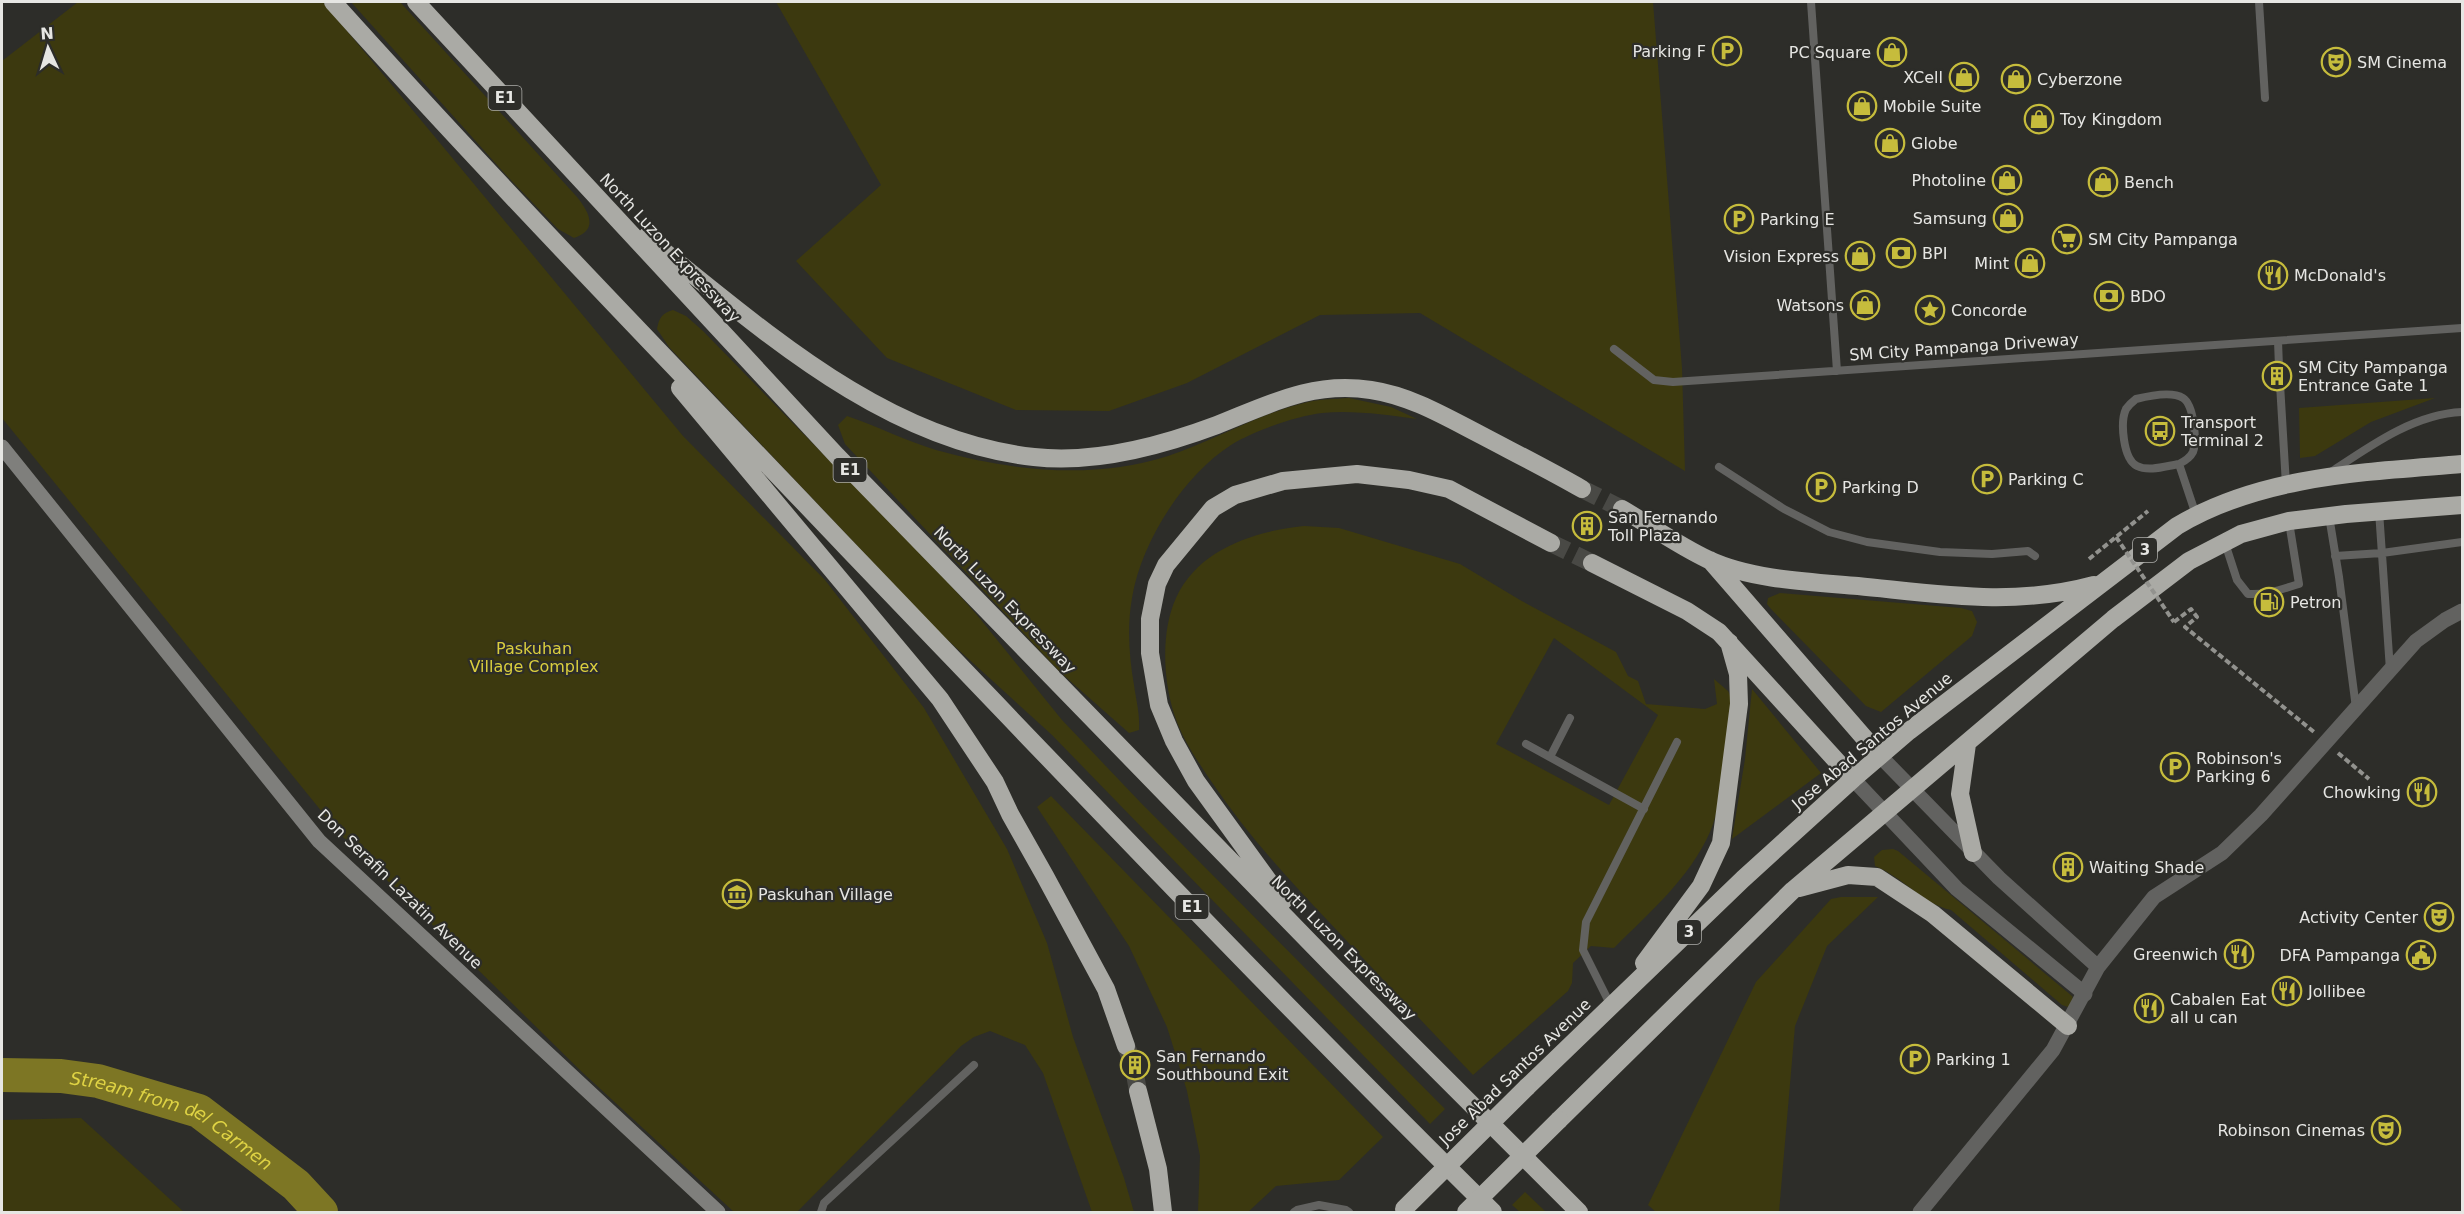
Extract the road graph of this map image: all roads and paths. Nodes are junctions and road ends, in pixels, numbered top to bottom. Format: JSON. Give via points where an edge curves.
{"nodes":[{"id":1,"x":333,"y":2,"type":"edge"},
{"id":2,"x":416,"y":2,"type":"edge"},
{"id":3,"x":1811,"y":2,"type":"edge"},
{"id":4,"x":2259,"y":2,"type":"edge"},
{"id":5,"x":2265,"y":98,"type":"dead end"},
{"id":6,"x":593,"y":195,"type":"junction"},
{"id":7,"x":579,"y":267,"type":"junction"},
{"id":8,"x":2463,"y":328,"type":"edge"},
{"id":9,"x":2278,"y":341,"type":"junction"},
{"id":10,"x":1614,"y":349,"type":"dead end"},
{"id":11,"x":2279,"y":368,"type":"dead end"},
{"id":12,"x":1837,"y":371,"type":"junction"},
{"id":13,"x":2280,"y":384,"type":"dead end"},
{"id":14,"x":2463,"y":412,"type":"edge"},
{"id":15,"x":2,"y":447,"type":"edge"},
{"id":16,"x":2179,"y":464,"type":"junction"},
{"id":17,"x":2463,"y":464,"type":"edge"},
{"id":18,"x":1719,"y":467,"type":"dead end"},
{"id":19,"x":2320,"y":479,"type":"junction"},
{"id":20,"x":2286,"y":485,"type":"junction"},
{"id":21,"x":1582,"y":489,"type":"tunnel mouth"},
{"id":22,"x":2459,"y":504,"type":"edge"},
{"id":23,"x":1622,"y":509,"type":"tunnel mouth"},
{"id":24,"x":2148,"y":511,"type":"dead end"},
{"id":25,"x":2379,"y":511,"type":"junction"},
{"id":26,"x":2196,"y":515,"type":"junction"},
{"id":27,"x":2328,"y":516,"type":"junction"},
{"id":28,"x":2289,"y":521,"type":"junction"},
{"id":29,"x":2116,"y":537,"type":"junction"},
{"id":30,"x":2224,"y":541,"type":"junction"},
{"id":31,"x":2463,"y":542,"type":"edge"},
{"id":32,"x":1551,"y":543,"type":"tunnel mouth"},
{"id":33,"x":2382,"y":553,"type":"junction"},
{"id":34,"x":2035,"y":556,"type":"dead end"},
{"id":35,"x":2336,"y":556,"type":"junction"},
{"id":36,"x":2089,"y":559,"type":"dead end"},
{"id":37,"x":1710,"y":560,"type":"junction"},
{"id":38,"x":1592,"y":563,"type":"tunnel mouth"},
{"id":39,"x":2102,"y":583,"type":"junction"},
{"id":40,"x":2463,"y":611,"type":"edge"},
{"id":41,"x":1729,"y":642,"type":"junction"},
{"id":42,"x":2390,"y":671,"type":"junction"},
{"id":43,"x":2356,"y":709,"type":"junction"},
{"id":44,"x":1569,"y":718,"type":"dead end"},
{"id":45,"x":2317,"y":734,"type":"dead end"},
{"id":46,"x":1677,"y":742,"type":"dead end"},
{"id":47,"x":1526,"y":744,"type":"dead end"},
{"id":48,"x":1967,"y":744,"type":"junction"},
{"id":49,"x":2338,"y":752,"type":"dead end"},
{"id":50,"x":1880,"y":756,"type":"junction"},
{"id":51,"x":1550,"y":757,"type":"junction"},
{"id":52,"x":1853,"y":778,"type":"junction"},
{"id":53,"x":2369,"y":779,"type":"dead end"},
{"id":54,"x":1912,"y":789,"type":"junction"},
{"id":55,"x":1644,"y":809,"type":"junction"},
{"id":56,"x":1883,"y":813,"type":"junction"},
{"id":57,"x":1973,"y":853,"type":"junction"},
{"id":58,"x":1793,"y":890,"type":"junction"},
{"id":59,"x":1334,"y":966,"type":"junction"},
{"id":60,"x":2097,"y":967,"type":"junction"},
{"id":61,"x":2085,"y":994,"type":"junction"},
{"id":62,"x":1611,"y":1007,"type":"junction"},
{"id":63,"x":2068,"y":1026,"type":"junction"},
{"id":64,"x":1126,"y":1046,"type":"tunnel mouth"},
{"id":65,"x":975,"y":1065,"type":"dead end"},
{"id":66,"x":1138,"y":1091,"type":"tunnel mouth"},
{"id":67,"x":1402,"y":1210,"type":"edge"},
{"id":68,"x":718,"y":1212,"type":"edge"},
{"id":69,"x":821,"y":1212,"type":"edge"},
{"id":70,"x":1163,"y":1212,"type":"edge"},
{"id":71,"x":1294,"y":1212,"type":"edge"},
{"id":72,"x":1349,"y":1212,"type":"edge"},
{"id":73,"x":1466,"y":1212,"type":"edge"},
{"id":74,"x":1493,"y":1212,"type":"edge"},
{"id":75,"x":1580,"y":1212,"type":"edge"},
{"id":76,"x":1920,"y":1212,"type":"edge"}],
"edges":[{"from":1,"to":7,"type":"highway","number":"E1"},
{"from":2,"to":6,"type":"highway","name":"North Luzon Expressway","number":"E1"},
{"from":3,"to":12,"type":"lane","name":"SM City Pampanga Driveway"},
{"from":4,"to":5,"type":"lane"},
{"from":6,"to":21,"type":"highway","via":[[821,373],[855,394],[970,444],[1035,458],[1095,456],[1190,434],[1302,392],[1362,389],[1402,398],[1438,413]]},
{"from":6,"to":59,"type":"highway","name":"North Luzon Expressway","number":"E1","via":[[837,456]]},
{"from":7,"to":64,"type":"highway","via":[[940,699],[994,782],[1073,927],[1106,989]]},
{"from":7,"to":74,"type":"highway","number":"E1","via":[[1349,1070]]},
{"from":8,"to":9,"type":"lane","name":"SM City Pampanga Driveway"},
{"from":9,"to":11,"type":"lane"},
{"from":9,"to":12,"type":"lane","name":"SM City Pampanga Driveway"},
{"from":10,"to":12,"type":"lane","via":[[1654,380],[1673,382]]},
{"from":13,"to":20,"type":"lane"},
{"from":14,"to":19,"type":"lane","via":[[2448,412],[2386,436]]},
{"from":15,"to":68,"type":"main road","name":"Don Serafin Lazatin Avenue","via":[[319,841]]},
{"from":16,"to":16,"type":"lane","via":[[2151,469],[2130,460],[2125,447],[2124,417],[2136,399],[2172,395],[2190,404],[2194,451]]},
{"from":16,"to":26,"type":"lane"},
{"from":17,"to":19,"type":"highway","name":"Jose Abad Santos Avenue","number":"3"},
{"from":18,"to":34,"type":"lane","via":[[1829,532],[1867,542],[1940,552],[2028,551]]},
{"from":19,"to":20,"type":"highway","name":"Jose Abad Santos Avenue","number":"3"},
{"from":20,"to":26,"type":"highway","name":"Jose Abad Santos Avenue","number":"3","via":[[2243,496]]},
{"from":22,"to":25,"type":"highway","number":"3"},
{"from":23,"to":37,"type":"highway"},
{"from":24,"to":29,"type":"path"},
{"from":25,"to":27,"type":"highway","number":"3"},
{"from":25,"to":33,"type":"lane"},
{"from":26,"to":39,"type":"highway","name":"Jose Abad Santos Avenue","number":"3"},
{"from":27,"to":28,"type":"highway","number":"3"},
{"from":27,"to":35,"type":"lane"},
{"from":28,"to":30,"type":"highway","number":"3"},
{"from":28,"to":30,"type":"lane","via":[[2299,584],[2264,595],[2248,594],[2243,589]]},
{"from":29,"to":36,"type":"path"},
{"from":29,"to":45,"type":"path","bridge":true,"via":[[2174,622],[2192,609],[2196,617],[2185,627]]},
{"from":30,"to":48,"type":"highway","number":"3","via":[[2189,561],[2113,620]]},
{"from":31,"to":33,"type":"lane"},
{"from":32,"to":59,"type":"highway","via":[[1449,489],[1357,474],[1283,481],[1234,495],[1213,508],[1160,575],[1150,620],[1150,653],[1159,705],[1174,741],[1209,800]]},
{"from":33,"to":35,"type":"lane"},
{"from":33,"to":42,"type":"lane"},
{"from":35,"to":43,"type":"lane"},
{"from":37,"to":39,"type":"highway","via":[[1800,581],[1970,597],[2044,596]]},
{"from":37,"to":50,"type":"highway"},
{"from":38,"to":41,"type":"highway","via":[[1687,611]]},
{"from":39,"to":50,"type":"highway","name":"Jose Abad Santos Avenue","number":"3"},
{"from":40,"to":42,"type":"street","via":[[2416,641]]},
{"from":41,"to":52,"type":"highway"},
{"from":41,"to":62,"type":"highway","via":[[1738,674],[1739,704],[1720,843],[1701,886]]},
{"from":42,"to":43,"type":"street"},
{"from":43,"to":60,"type":"street","via":[[2223,853],[2154,897]]},
{"from":44,"to":51,"type":"lane"},
{"from":46,"to":55,"type":"lane"},
{"from":47,"to":51,"type":"lane"},
{"from":48,"to":54,"type":"highway","number":"3"},
{"from":48,"to":57,"type":"highway","via":[[1960,794]]},
{"from":49,"to":53,"type":"path"},
{"from":50,"to":52,"type":"highway","name":"Jose Abad Santos Avenue","number":"3"},
{"from":50,"to":54,"type":"street"},
{"from":51,"to":55,"type":"lane"},
{"from":52,"to":56,"type":"street"},
{"from":52,"to":62,"type":"highway","name":"Jose Abad Santos Avenue","number":"3"},
{"from":54,"to":56,"type":"highway","number":"3"},
{"from":54,"to":57,"type":"street"},
{"from":55,"to":62,"type":"lane","via":[[1583,935],[1583,950]]},
{"from":56,"to":58,"type":"highway","number":"3"},
{"from":56,"to":61,"type":"street","via":[[1957,889]]},
{"from":57,"to":60,"type":"street"},
{"from":58,"to":63,"type":"highway","via":[[1848,875],[1877,877],[1933,914]]},
{"from":58,"to":73,"type":"highway","number":"3","bridge":true},
{"from":59,"to":75,"type":"highway","name":"North Luzon Expressway","number":"E1"},
{"from":60,"to":61,"type":"street"},
{"from":61,"to":63,"type":"street"},
{"from":62,"to":67,"type":"highway","name":"Jose Abad Santos Avenue","number":"3","bridge":true},
{"from":63,"to":76,"type":"street","via":[[2054,1050]]},
{"from":65,"to":69,"type":"lane","via":[[824,1203]]},
{"from":66,"to":70,"type":"highway","via":[[1158,1168]]},
{"from":71,"to":72,"type":"lane","via":[[1319,1204]]}]}
